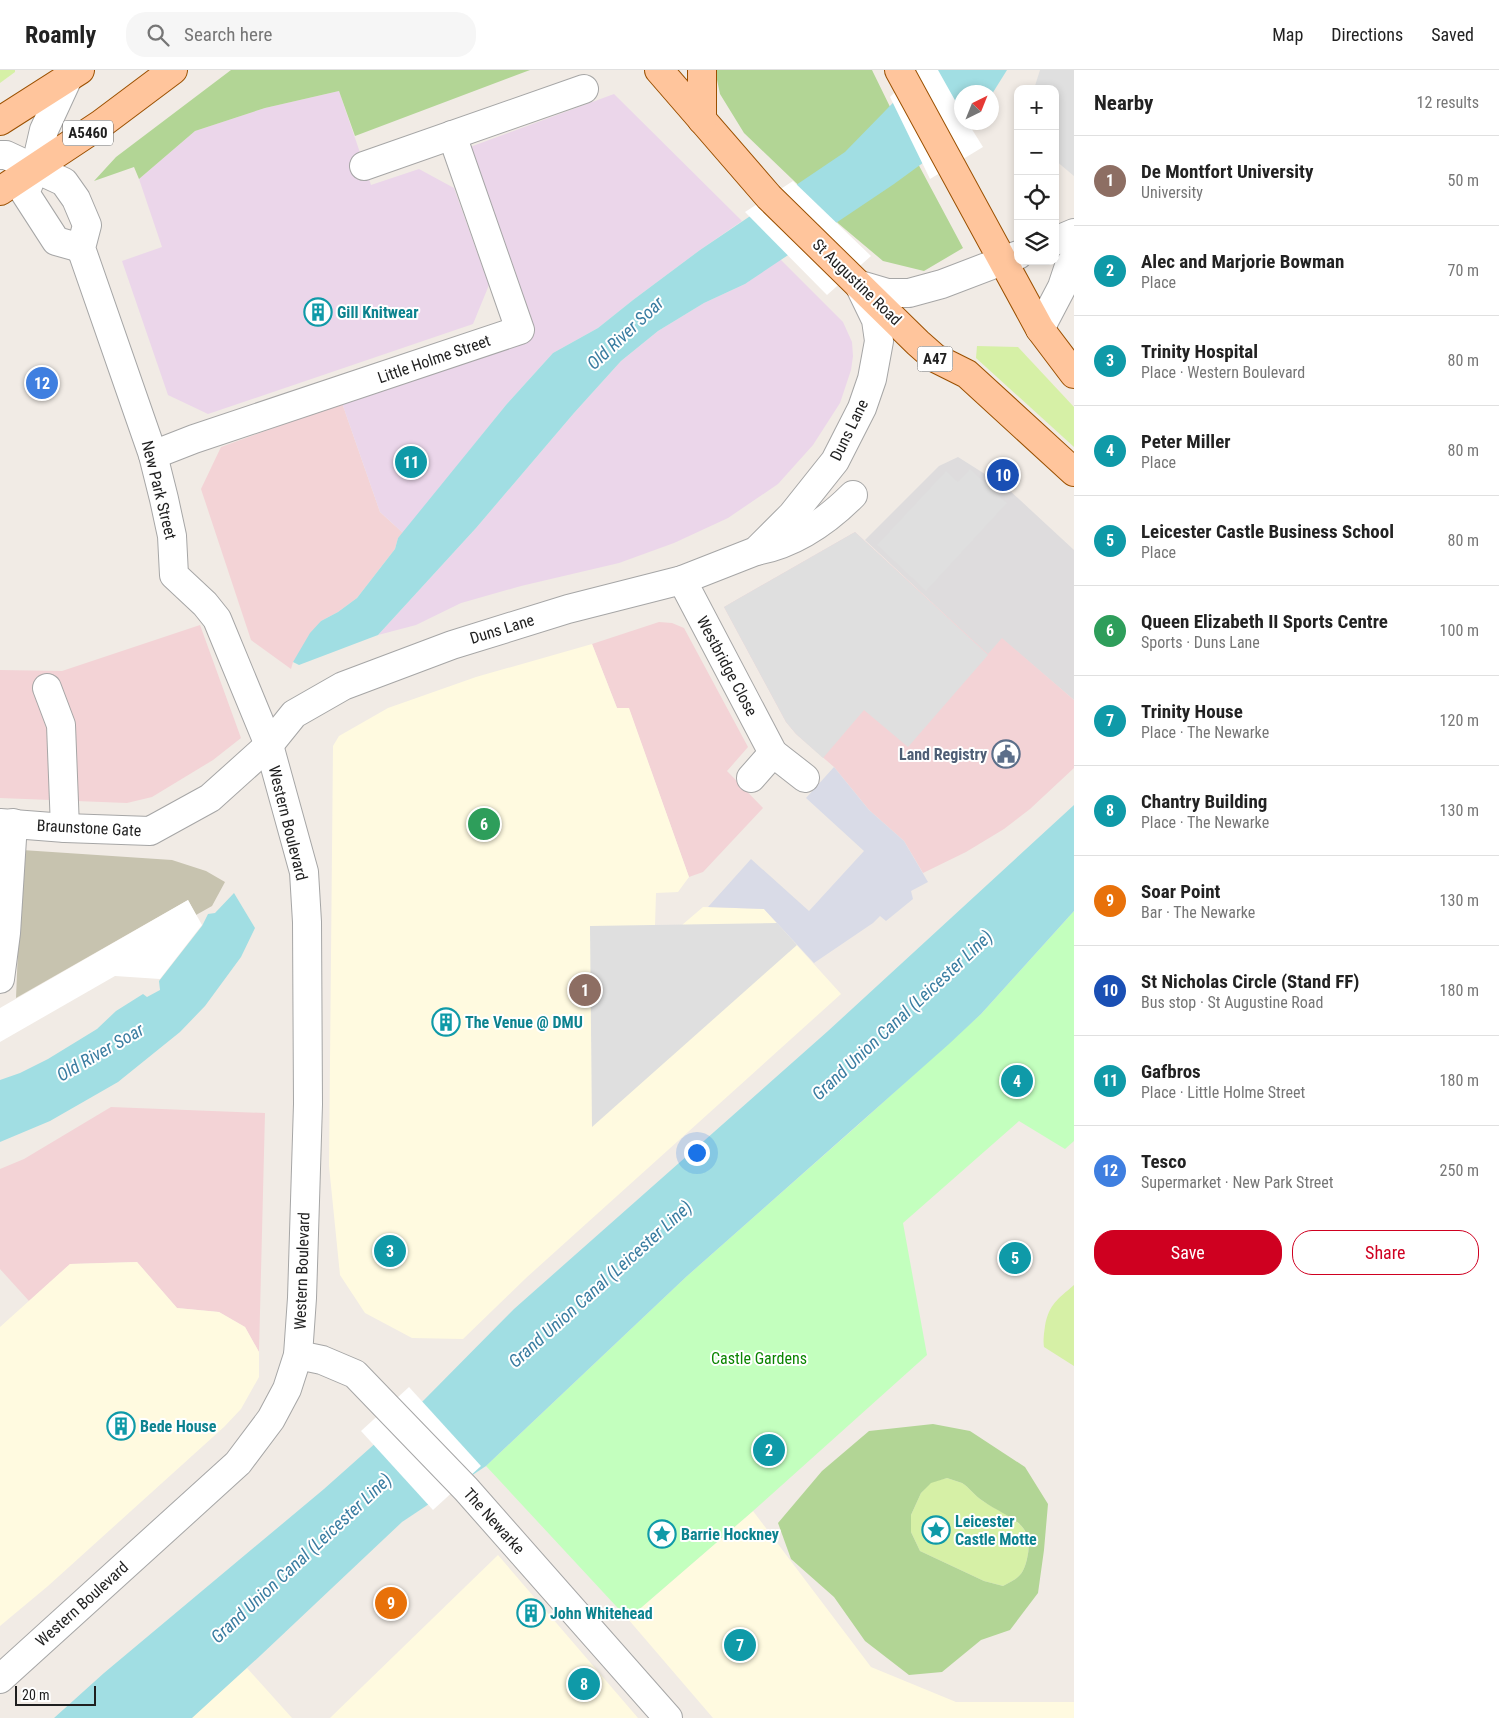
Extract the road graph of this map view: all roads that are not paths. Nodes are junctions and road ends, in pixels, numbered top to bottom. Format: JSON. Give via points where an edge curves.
{"nodes":[{"id":1,"x":173,"y":70,"type":"edge"},
{"id":2,"x":659,"y":70,"type":"edge"},
{"id":3,"x":702,"y":70,"type":"edge"},
{"id":4,"x":74,"y":74,"type":"edge"},
{"id":5,"x":902,"y":76,"type":"edge"},
{"id":6,"x":584,"y":89,"type":"dead end"},
{"id":7,"x":702,"y":120,"type":"junction"},
{"id":8,"x":0,"y":121,"type":"edge"},
{"id":9,"x":452,"y":135,"type":"junction"},
{"id":10,"x":0,"y":155,"type":"edge"},
{"id":11,"x":364,"y":166,"type":"dead end"},
{"id":12,"x":35,"y":168,"type":"junction"},
{"id":13,"x":0,"y":191,"type":"edge"},
{"id":14,"x":1074,"y":233,"type":"edge"},
{"id":15,"x":1059,"y":239,"type":"edge"},
{"id":16,"x":81,"y":248,"type":"junction"},
{"id":17,"x":1010,"y":258,"type":"edge"},
{"id":18,"x":1074,"y":259,"type":"edge"},
{"id":19,"x":855,"y":280,"type":"junction"},
{"id":20,"x":1040,"y":329,"type":"junction"},
{"id":21,"x":1074,"y":374,"type":"edge"},
{"id":22,"x":153,"y":455,"type":"junction"},
{"id":23,"x":1074,"y":472,"type":"edge"},
{"id":24,"x":853,"y":495,"type":"dead end"},
{"id":25,"x":756,"y":551,"type":"junction"},
{"id":26,"x":682,"y":580,"type":"junction"},
{"id":27,"x":47,"y":688,"type":"dead end"},
{"id":28,"x":268,"y":745,"type":"junction"},
{"id":29,"x":773,"y":752,"type":"junction"},
{"id":30,"x":750,"y":778,"type":"dead end"},
{"id":31,"x":805,"y":778,"type":"dead end"},
{"id":32,"x":6,"y":823,"type":"edge"},
{"id":33,"x":65,"y":828,"type":"junction"},
{"id":34,"x":0,"y":979,"type":"edge"},
{"id":35,"x":298,"y":1355,"type":"junction"},
{"id":36,"x":0,"y":1679,"type":"edge"},
{"id":37,"x":668,"y":1718,"type":"edge"}],
"edges":[{"from":1,"to":12,"type":"main road","number":"A5460","via":[[102,124]]},
{"from":2,"to":7,"type":"main road","name":"St Augustine Road","number":"A47"},
{"from":3,"to":7,"type":"main road"},
{"from":4,"to":8,"type":"main road"},
{"from":4,"to":12,"type":"street","via":[[44,130]]},
{"from":5,"to":17,"type":"main road","via":[[951,166]]},
{"from":6,"to":9,"type":"street"},
{"from":7,"to":19,"type":"main road","name":"St Augustine Road","number":"A47","via":[[769,197]]},
{"from":9,"to":11,"type":"street"},
{"from":9,"to":22,"type":"street","name":"Little Holme Street","via":[[520,330]]},
{"from":10,"to":12,"type":"street"},
{"from":12,"to":13,"type":"main road","number":"A5460"},
{"from":12,"to":16,"type":"street","via":[[64,182],[76,200],[87,225]]},
{"from":12,"to":16,"type":"street","via":[[25,193],[56,241]]},
{"from":14,"to":15,"type":"street"},
{"from":16,"to":22,"type":"street","name":"New Park Street"},
{"from":17,"to":19,"type":"street","via":[[909,293],[887,293]]},
{"from":17,"to":20,"type":"main road"},
{"from":18,"to":20,"type":"street"},
{"from":19,"to":23,"type":"main road","name":"St Augustine Road","number":"A47","via":[[935,358],[967,374]]},
{"from":19,"to":25,"type":"street","name":"Duns Lane","via":[[876,320],[879,341],[872,379],[862,408],[827,472],[792,515]]},
{"from":20,"to":21,"type":"main road"},
{"from":22,"to":28,"type":"street","name":"New Park Street","via":[[172,536],[174,576],[217,619]]},
{"from":24,"to":25,"type":"street","name":"Duns Lane","via":[[832,515],[800,536]]},
{"from":25,"to":26,"type":"street","name":"Duns Lane"},
{"from":26,"to":28,"type":"street","name":"Duns Lane","via":[[452,645],[344,686],[294,714]]},
{"from":26,"to":29,"type":"street","name":"Westbridge Close"},
{"from":27,"to":33,"type":"street","via":[[61,725]]},
{"from":28,"to":33,"type":"street","name":"Braunstone Gate","via":[[210,798],[150,831]]},
{"from":28,"to":35,"type":"street","name":"Western Boulevard","via":[[304,872],[307,922],[308,1104]]},
{"from":29,"to":30,"type":"street"},
{"from":29,"to":31,"type":"street","name":"Westbridge Close"},
{"from":32,"to":33,"type":"street","name":"Braunstone Gate"},
{"from":32,"to":34,"type":"street","via":[[6,933]]},
{"from":35,"to":36,"type":"street","name":"Western Boulevard","via":[[288,1389],[271,1419],[238,1463]]},
{"from":35,"to":37,"type":"street","name":"The Newarke","via":[[322,1360],[355,1374],[466,1489]]}]}
